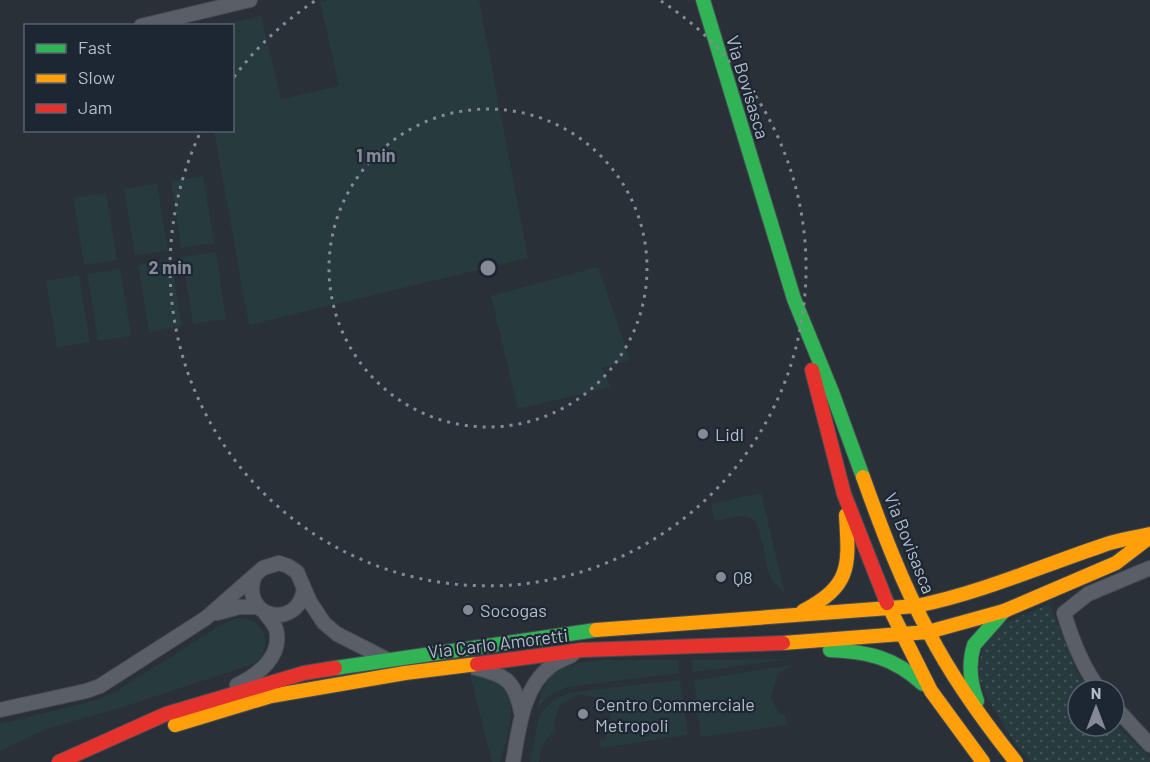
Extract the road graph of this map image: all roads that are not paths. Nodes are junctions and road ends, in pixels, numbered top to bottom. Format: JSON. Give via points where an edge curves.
{"nodes":[{"id":1,"x":250,"y":0,"type":"edge"},
{"id":2,"x":703,"y":0,"type":"edge"},
{"id":3,"x":149,"y":24,"type":"edge"},
{"id":4,"x":801,"y":321,"type":"junction"},
{"id":5,"x":844,"y":494,"type":"junction"},
{"id":6,"x":1150,"y":536,"type":"edge"},
{"id":7,"x":1150,"y":568,"type":"edge"},
{"id":8,"x":255,"y":575,"type":"junction"},
{"id":9,"x":304,"y":588,"type":"junction"},
{"id":10,"x":916,"y":606,"type":"junction"},
{"id":11,"x":889,"y":608,"type":"junction"},
{"id":12,"x":262,"y":610,"type":"junction"},
{"id":13,"x":1004,"y":611,"type":"junction"},
{"id":14,"x":790,"y":616,"type":"junction"},
{"id":15,"x":206,"y":618,"type":"junction"},
{"id":16,"x":928,"y":632,"type":"junction"},
{"id":17,"x":901,"y":634,"type":"junction"},
{"id":18,"x":749,"y":645,"type":"junction"},
{"id":19,"x":582,"y":650,"type":"junction"},
{"id":20,"x":386,"y":659,"type":"junction"},
{"id":21,"x":465,"y":666,"type":"junction"},
{"id":22,"x":1091,"y":678,"type":"edge"},
{"id":23,"x":931,"y":691,"type":"junction"},
{"id":24,"x":209,"y":700,"type":"junction"},
{"id":25,"x":0,"y":710,"type":"edge"},
{"id":26,"x":521,"y":712,"type":"junction"},
{"id":27,"x":1126,"y":719,"type":"edge"},
{"id":28,"x":984,"y":721,"type":"junction"},
{"id":29,"x":1150,"y":745,"type":"edge"},
{"id":30,"x":59,"y":762,"type":"edge"},
{"id":31,"x":86,"y":762,"type":"edge"},
{"id":32,"x":513,"y":762,"type":"edge"},
{"id":33,"x":983,"y":762,"type":"edge"},
{"id":34,"x":1016,"y":762,"type":"edge"}],
"edges":[{"from":1,"to":3,"type":"street"},
{"from":2,"to":4,"type":"street","name":"Via Bovisasca"},
{"from":4,"to":5,"type":"street","name":"Via Bovisasca"},
{"from":4,"to":10,"type":"street","name":"Via Bovisasca"},
{"from":5,"to":11,"type":"street","name":"Via Bovisasca"},
{"from":5,"to":14,"type":"street","via":[[847,565],[842,583],[820,603]]},
{"from":6,"to":10,"type":"street","name":"Via Carlo Amoretti","via":[[1103,545],[1005,582]]},
{"from":6,"to":13,"type":"street","name":"Via Carlo Amoretti","via":[[1116,562]]},
{"from":7,"to":22,"type":"street","via":[[1088,594],[1064,613],[1073,644]]},
{"from":8,"to":9,"type":"street","via":[[279,563],[301,578]]},
{"from":8,"to":12,"type":"street","name":"Via Carlo Amoretti","via":[[252,594]]},
{"from":8,"to":15,"type":"street"},
{"from":9,"to":12,"type":"street","via":[[292,611],[274,615]]},
{"from":9,"to":20,"type":"street","via":[[324,623]]},
{"from":10,"to":11,"type":"street","name":"Via Carlo Amoretti"},
{"from":10,"to":16,"type":"street","name":"Via Bovisasca"},
{"from":11,"to":14,"type":"street","name":"Via Carlo Amoretti"},
{"from":11,"to":17,"type":"street","name":"Via Bovisasca"},
{"from":12,"to":15,"type":"street","via":[[239,607]]},
{"from":12,"to":24,"type":"street","name":"Via Carlo Amoretti","via":[[275,628],[277,640],[270,660],[255,676]]},
{"from":13,"to":16,"type":"street","name":"Via Carlo Amoretti"},
{"from":13,"to":28,"type":"street","via":[[974,645],[971,654],[972,684]]},
{"from":14,"to":20,"type":"street","name":"Via Carlo Amoretti","via":[[575,632]]},
{"from":15,"to":25,"type":"street","via":[[99,686]]},
{"from":16,"to":17,"type":"street","name":"Via Carlo Amoretti"},
{"from":16,"to":28,"type":"street","name":"Via Bovisasca"},
{"from":17,"to":18,"type":"street","name":"Via Carlo Amoretti"},
{"from":17,"to":23,"type":"street","name":"Via Bovisasca"},
{"from":18,"to":19,"type":"street","name":"Via Carlo Amoretti"},
{"from":18,"to":23,"type":"street","via":[[880,656],[897,663]]},
{"from":19,"to":21,"type":"street","name":"Via Carlo Amoretti"},
{"from":19,"to":26,"type":"street","via":[[540,677]]},
{"from":20,"to":24,"type":"street","name":"Via Carlo Amoretti","via":[[304,673]]},
{"from":21,"to":26,"type":"street","via":[[508,680],[518,693]]},
{"from":21,"to":31,"type":"street","name":"Via Carlo Amoretti","via":[[271,696],[176,724]]},
{"from":23,"to":33,"type":"street","name":"Via Bovisasca"},
{"from":24,"to":30,"type":"street","name":"Via Carlo Amoretti","via":[[166,714]]},
{"from":26,"to":32,"type":"street"},
{"from":27,"to":29,"type":"street"},
{"from":28,"to":34,"type":"street","name":"Via Bovisasca"}]}
